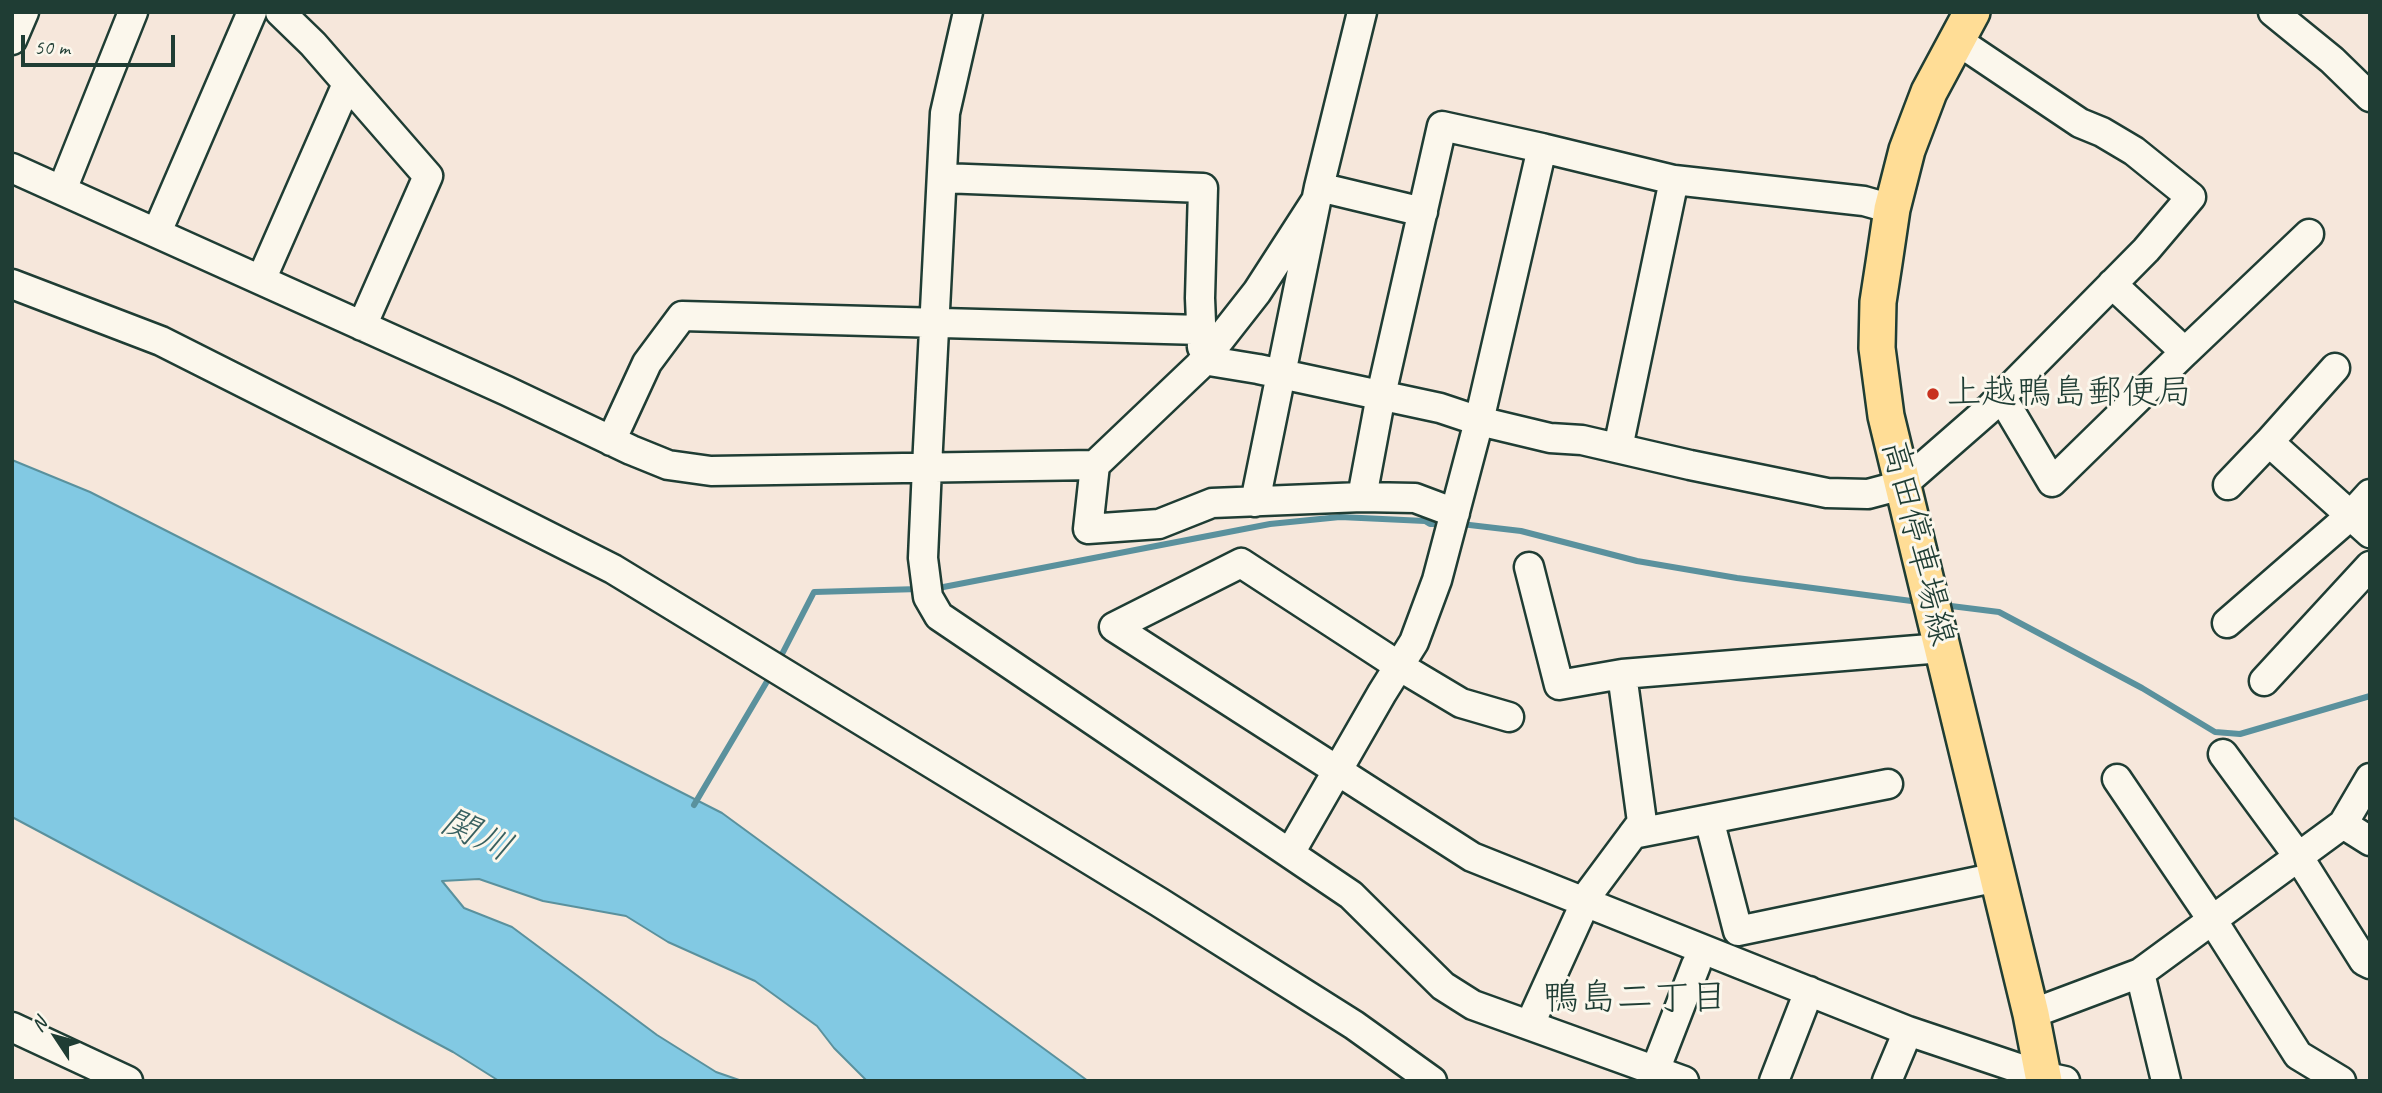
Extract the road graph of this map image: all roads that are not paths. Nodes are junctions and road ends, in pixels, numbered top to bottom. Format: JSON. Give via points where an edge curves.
{"nodes":[{"id":1,"x":24,"y":12,"type":"edge"},
{"id":2,"x":132,"y":12,"type":"edge"},
{"id":3,"x":252,"y":12,"type":"edge"},
{"id":4,"x":280,"y":12,"type":"edge"},
{"id":5,"x":968,"y":12,"type":"edge"},
{"id":6,"x":1362,"y":12,"type":"edge"},
{"id":7,"x":2273,"y":12,"type":"edge"},
{"id":8,"x":1965,"y":26,"type":"edge"},
{"id":9,"x":12,"y":40,"type":"edge"},
{"id":10,"x":347,"y":84,"type":"junction"},
{"id":11,"x":2370,"y":97,"type":"edge"},
{"id":12,"x":1542,"y":148,"type":"junction"},
{"id":13,"x":12,"y":168,"type":"edge"},
{"id":14,"x":942,"y":178,"type":"junction"},
{"id":15,"x":1674,"y":180,"type":"junction"},
{"id":16,"x":62,"y":190,"type":"junction"},
{"id":17,"x":1318,"y":193,"type":"junction"},
{"id":18,"x":1892,"y":209,"type":"junction"},
{"id":19,"x":1423,"y":212,"type":"junction"},
{"id":20,"x":157,"y":232,"type":"junction"},
{"id":21,"x":2309,"y":234,"type":"dead end"},
{"id":22,"x":261,"y":279,"type":"junction"},
{"id":23,"x":12,"y":284,"type":"edge"},
{"id":24,"x":2112,"y":284,"type":"junction"},
{"id":25,"x":934,"y":322,"type":"junction"},
{"id":26,"x":362,"y":326,"type":"junction"},
{"id":27,"x":1202,"y":331,"type":"junction"},
{"id":28,"x":2185,"y":352,"type":"junction"},
{"id":29,"x":1203,"y":360,"type":"junction"},
{"id":30,"x":2335,"y":368,"type":"dead end"},
{"id":31,"x":1280,"y":374,"type":"junction"},
{"id":32,"x":1381,"y":395,"type":"junction"},
{"id":33,"x":2001,"y":396,"type":"junction"},
{"id":34,"x":1479,"y":421,"type":"junction"},
{"id":35,"x":611,"y":441,"type":"junction"},
{"id":36,"x":2269,"y":442,"type":"junction"},
{"id":37,"x":1618,"y":448,"type":"junction"},
{"id":38,"x":1095,"y":465,"type":"junction"},
{"id":39,"x":927,"y":467,"type":"junction"},
{"id":40,"x":1902,"y":485,"type":"junction"},
{"id":41,"x":2228,"y":485,"type":"dead end"},
{"id":42,"x":2370,"y":494,"type":"edge"},
{"id":43,"x":1362,"y":497,"type":"junction"},
{"id":44,"x":1255,"y":502,"type":"junction"},
{"id":45,"x":1455,"y":513,"type":"junction"},
{"id":46,"x":2360,"y":524,"type":"edge"},
{"id":47,"x":2370,"y":566,"type":"edge"},
{"id":48,"x":1529,"y":567,"type":"dead end"},
{"id":49,"x":2227,"y":623,"type":"dead end"},
{"id":50,"x":1942,"y":648,"type":"junction"},
{"id":51,"x":1399,"y":666,"type":"junction"},
{"id":52,"x":1622,"y":674,"type":"junction"},
{"id":53,"x":2264,"y":681,"type":"dead end"},
{"id":54,"x":1509,"y":717,"type":"dead end"},
{"id":55,"x":2222,"y":754,"type":"dead end"},
{"id":56,"x":1338,"y":769,"type":"junction"},
{"id":57,"x":2370,"y":778,"type":"edge"},
{"id":58,"x":2117,"y":779,"type":"dead end"},
{"id":59,"x":1888,"y":784,"type":"dead end"},
{"id":60,"x":1709,"y":819,"type":"junction"},
{"id":61,"x":2343,"y":824,"type":"junction"},
{"id":62,"x":1633,"y":834,"type":"junction"},
{"id":63,"x":2370,"y":841,"type":"edge"},
{"id":64,"x":1290,"y":853,"type":"junction"},
{"id":65,"x":2298,"y":856,"type":"junction"},
{"id":66,"x":1998,"y":877,"type":"junction"},
{"id":67,"x":1586,"y":902,"type":"junction"},
{"id":68,"x":2213,"y":921,"type":"junction"},
{"id":69,"x":2370,"y":964,"type":"edge"},
{"id":70,"x":1696,"y":965,"type":"dead end"},
{"id":71,"x":2140,"y":973,"type":"junction"},
{"id":72,"x":1809,"y":991,"type":"junction"},
{"id":73,"x":2031,"y":1014,"type":"junction"},
{"id":74,"x":1530,"y":1024,"type":"junction"},
{"id":75,"x":12,"y":1027,"type":"edge"},
{"id":76,"x":1909,"y":1031,"type":"junction"},
{"id":77,"x":1654,"y":1075,"type":"edge"},
{"id":78,"x":2050,"y":1079,"type":"edge"},
{"id":79,"x":128,"y":1081,"type":"edge"},
{"id":80,"x":1432,"y":1081,"type":"edge"},
{"id":81,"x":1684,"y":1081,"type":"edge"},
{"id":82,"x":1774,"y":1081,"type":"edge"},
{"id":83,"x":1887,"y":1081,"type":"edge"},
{"id":84,"x":2166,"y":1081,"type":"edge"},
{"id":85,"x":2340,"y":1081,"type":"edge"}],
"edges":[{"from":1,"to":9,"type":"street"},
{"from":2,"to":16,"type":"street"},
{"from":3,"to":20,"type":"street"},
{"from":4,"to":10,"type":"street"},
{"from":5,"to":14,"type":"street","via":[[945,113]]},
{"from":6,"to":17,"type":"street"},
{"from":7,"to":11,"type":"street"},
{"from":8,"to":18,"type":"main road","name":"高田停車場線","via":[[1929,92]]},
{"from":8,"to":24,"type":"street","via":[[2080,123],[2134,151],[2191,197]]},
{"from":10,"to":22,"type":"street"},
{"from":10,"to":26,"type":"street","via":[[428,176]]},
{"from":12,"to":15,"type":"street"},
{"from":12,"to":19,"type":"street","via":[[1442,126]]},
{"from":12,"to":34,"type":"street"},
{"from":13,"to":16,"type":"street"},
{"from":14,"to":25,"type":"street"},
{"from":14,"to":27,"type":"street","via":[[1203,188]]},
{"from":15,"to":18,"type":"street","via":[[1864,201]]},
{"from":15,"to":37,"type":"street"},
{"from":16,"to":20,"type":"street"},
{"from":17,"to":19,"type":"street"},
{"from":17,"to":29,"type":"street","via":[[1257,292]]},
{"from":17,"to":31,"type":"street"},
{"from":18,"to":40,"type":"main road","name":"高田停車場線","via":[[1878,302],[1877,348]]},
{"from":19,"to":32,"type":"street"},
{"from":20,"to":22,"type":"street"},
{"from":21,"to":28,"type":"street"},
{"from":22,"to":26,"type":"street"},
{"from":23,"to":80,"type":"street","via":[[160,341],[613,569],[1159,902],[1353,1025]]},
{"from":24,"to":28,"type":"street"},
{"from":24,"to":33,"type":"street"},
{"from":25,"to":27,"type":"street"},
{"from":25,"to":35,"type":"street","via":[[682,316],[647,363]]},
{"from":25,"to":39,"type":"street"},
{"from":26,"to":35,"type":"street"},
{"from":27,"to":29,"type":"street"},
{"from":28,"to":33,"type":"street","via":[[2052,482]]},
{"from":29,"to":31,"type":"street"},
{"from":29,"to":38,"type":"street"},
{"from":30,"to":36,"type":"street"},
{"from":31,"to":32,"type":"street"},
{"from":31,"to":44,"type":"street"},
{"from":32,"to":34,"type":"street"},
{"from":32,"to":43,"type":"street"},
{"from":33,"to":40,"type":"street"},
{"from":34,"to":37,"type":"street"},
{"from":34,"to":45,"type":"street"},
{"from":35,"to":39,"type":"street","via":[[668,465],[711,471]]},
{"from":36,"to":41,"type":"street"},
{"from":36,"to":46,"type":"street"},
{"from":37,"to":40,"type":"street","via":[[1827,493],[1868,494]]},
{"from":38,"to":39,"type":"street"},
{"from":38,"to":44,"type":"street","via":[[1088,529],[1159,524],[1212,503]]},
{"from":39,"to":64,"type":"street","via":[[923,558],[928,597],[939,616]]},
{"from":40,"to":50,"type":"main road","name":"高田停車場線"},
{"from":42,"to":46,"type":"street"},
{"from":43,"to":44,"type":"street"},
{"from":43,"to":45,"type":"street","via":[[1415,498]]},
{"from":45,"to":51,"type":"street","via":[[1437,580],[1414,642]]},
{"from":46,"to":49,"type":"street"},
{"from":47,"to":53,"type":"street"},
{"from":48,"to":52,"type":"street","via":[[1559,685]]},
{"from":50,"to":52,"type":"street"},
{"from":50,"to":66,"type":"main road","name":"高田停車場線"},
{"from":51,"to":54,"type":"street","via":[[1461,703]]},
{"from":51,"to":56,"type":"street"},
{"from":51,"to":56,"type":"street","via":[[1241,563],[1114,626]]},
{"from":52,"to":62,"type":"street","via":[[1642,822]]},
{"from":55,"to":65,"type":"street"},
{"from":56,"to":64,"type":"street"},
{"from":56,"to":67,"type":"street","via":[[1472,857]]},
{"from":57,"to":61,"type":"street"},
{"from":58,"to":68,"type":"street"},
{"from":59,"to":60,"type":"street"},
{"from":60,"to":62,"type":"street"},
{"from":60,"to":66,"type":"street","via":[[1738,931]]},
{"from":61,"to":63,"type":"street"},
{"from":61,"to":65,"type":"street"},
{"from":62,"to":67,"type":"street"},
{"from":64,"to":74,"type":"street","via":[[1351,895],[1443,986],[1473,1005]]},
{"from":65,"to":68,"type":"street"},
{"from":65,"to":69,"type":"street"},
{"from":66,"to":73,"type":"main road","name":"高田停車場線"},
{"from":67,"to":72,"type":"street"},
{"from":67,"to":74,"type":"street"},
{"from":68,"to":71,"type":"street"},
{"from":68,"to":85,"type":"street","via":[[2298,1055]]},
{"from":70,"to":77,"type":"street"},
{"from":71,"to":73,"type":"street"},
{"from":71,"to":84,"type":"street"},
{"from":72,"to":76,"type":"street"},
{"from":72,"to":82,"type":"street"},
{"from":73,"to":78,"type":"main road","name":"高田停車場線"},
{"from":74,"to":77,"type":"street"},
{"from":75,"to":79,"type":"street"},
{"from":76,"to":78,"type":"street"},
{"from":76,"to":83,"type":"street"},
{"from":77,"to":81,"type":"street"}]}
